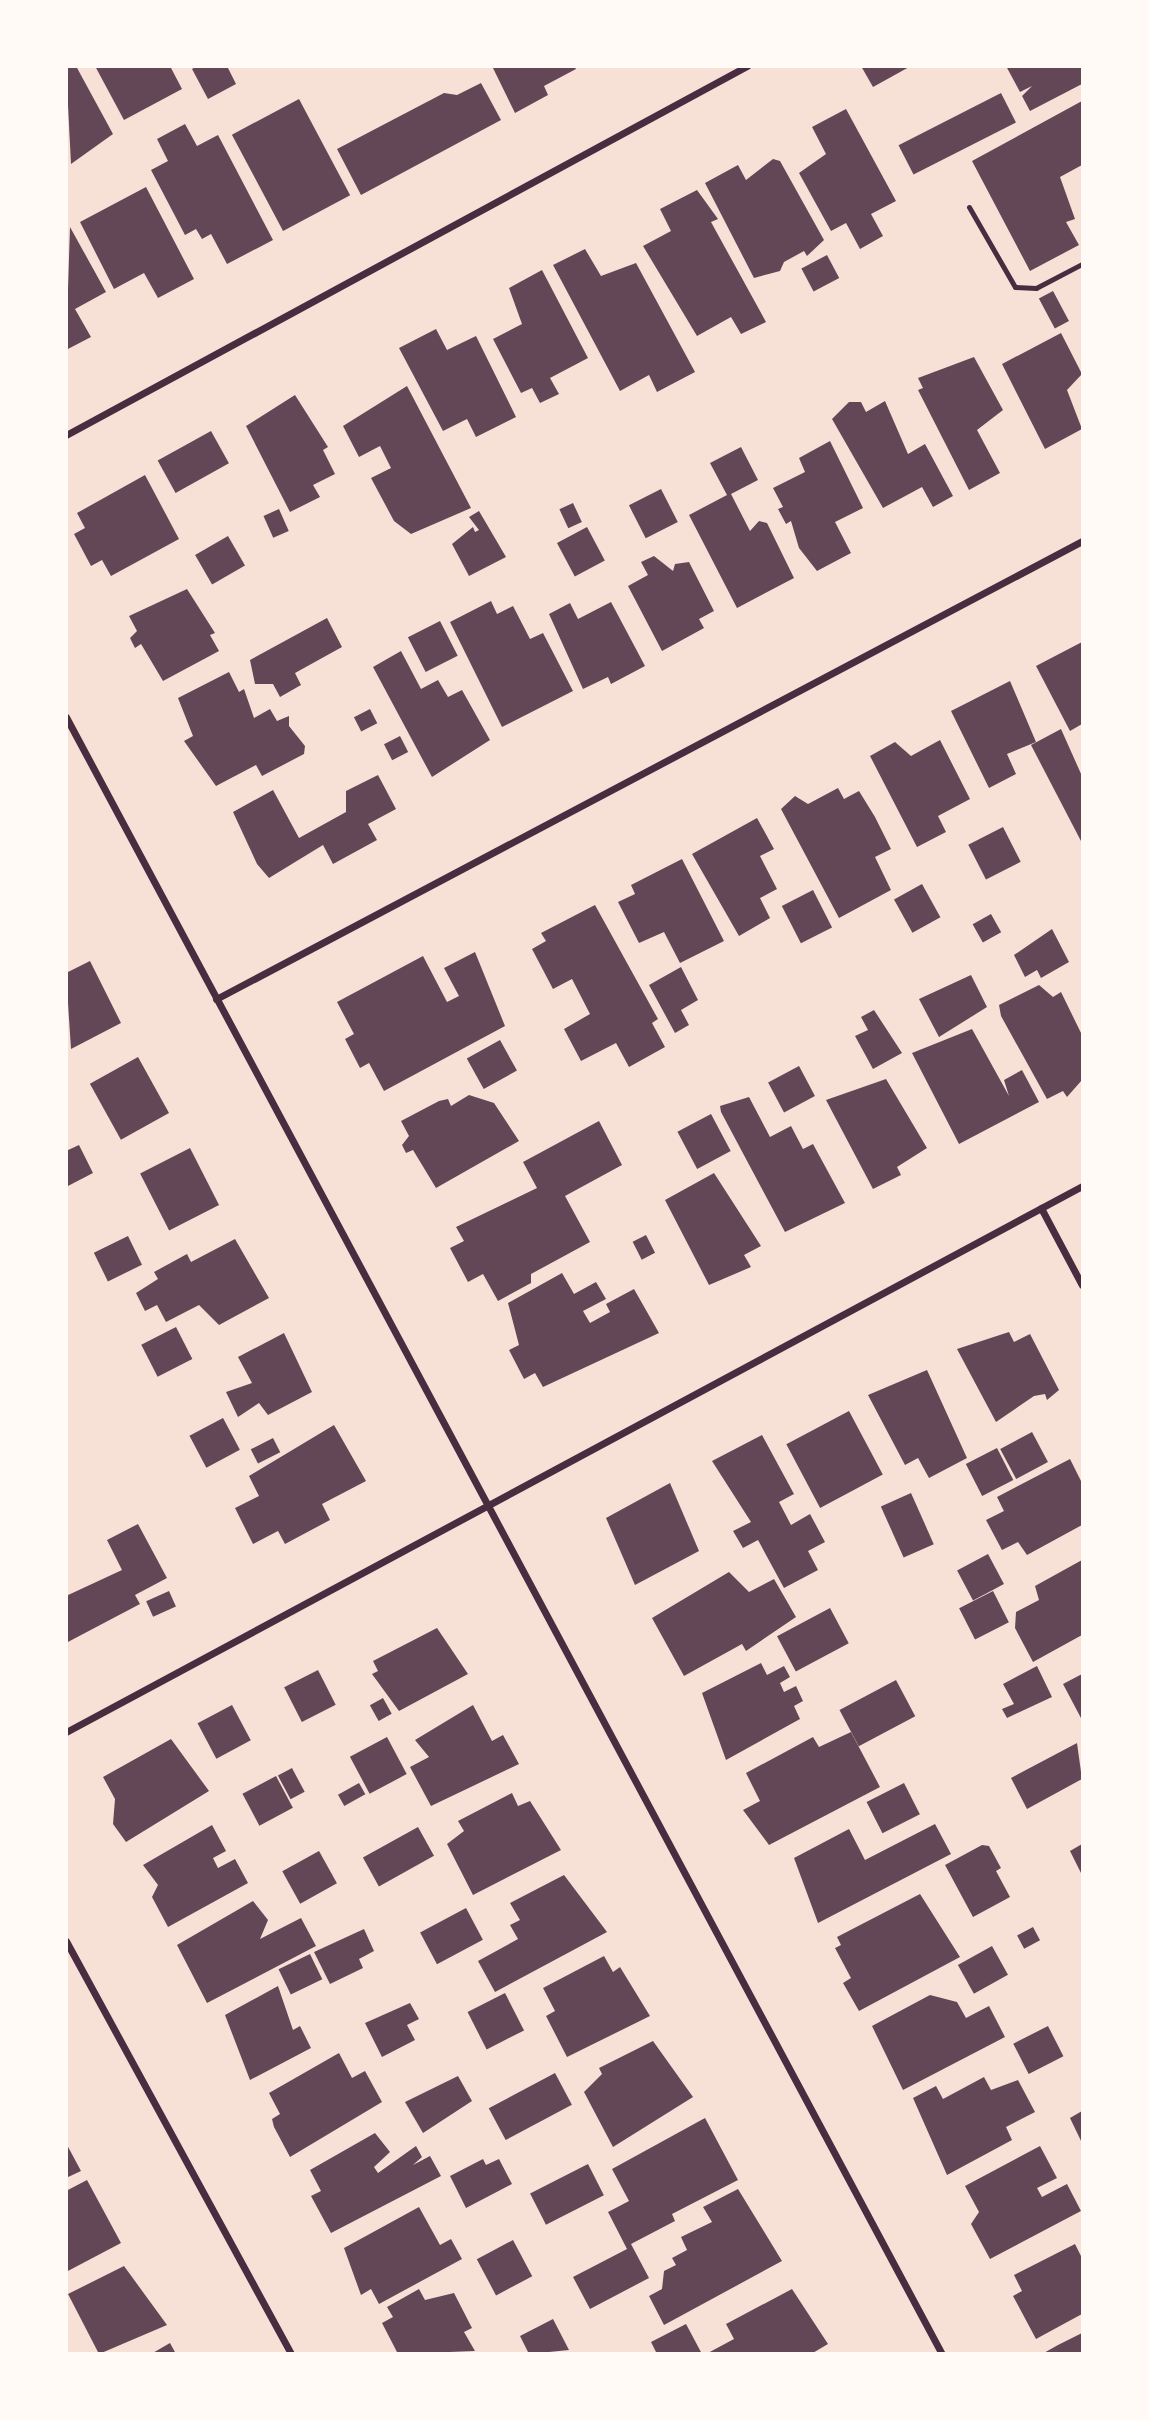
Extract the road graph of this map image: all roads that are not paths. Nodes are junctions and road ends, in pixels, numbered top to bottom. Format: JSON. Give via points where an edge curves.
{"nodes":[{"id":1,"x":747,"y":66,"type":"edge"},
{"id":2,"x":969,"y":207,"type":"dead end"},
{"id":3,"x":1083,"y":264,"type":"edge"},
{"id":4,"x":66,"y":435,"type":"edge"},
{"id":5,"x":1083,"y":541,"type":"edge"},
{"id":6,"x":66,"y":717,"type":"edge"},
{"id":7,"x":216,"y":999,"type":"junction"},
{"id":8,"x":1083,"y":1186,"type":"edge"},
{"id":9,"x":1041,"y":1208,"type":"junction"},
{"id":10,"x":1083,"y":1285,"type":"edge"},
{"id":11,"x":487,"y":1510,"type":"junction"},
{"id":12,"x":66,"y":1732,"type":"edge"},
{"id":13,"x":66,"y":1941,"type":"edge"},
{"id":14,"x":291,"y":2354,"type":"edge"},
{"id":15,"x":942,"y":2354,"type":"edge"}],
"edges":[{"from":1,"to":4,"type":"street"},
{"from":2,"to":3,"type":"lane","via":[[1015,287],[1036,288]]},
{"from":5,"to":7,"type":"street"},
{"from":6,"to":7,"type":"street"},
{"from":7,"to":11,"type":"street"},
{"from":8,"to":9,"type":"street"},
{"from":9,"to":10,"type":"street"},
{"from":9,"to":11,"type":"street"},
{"from":11,"to":12,"type":"street"},
{"from":11,"to":15,"type":"street"},
{"from":13,"to":14,"type":"street"}]}
